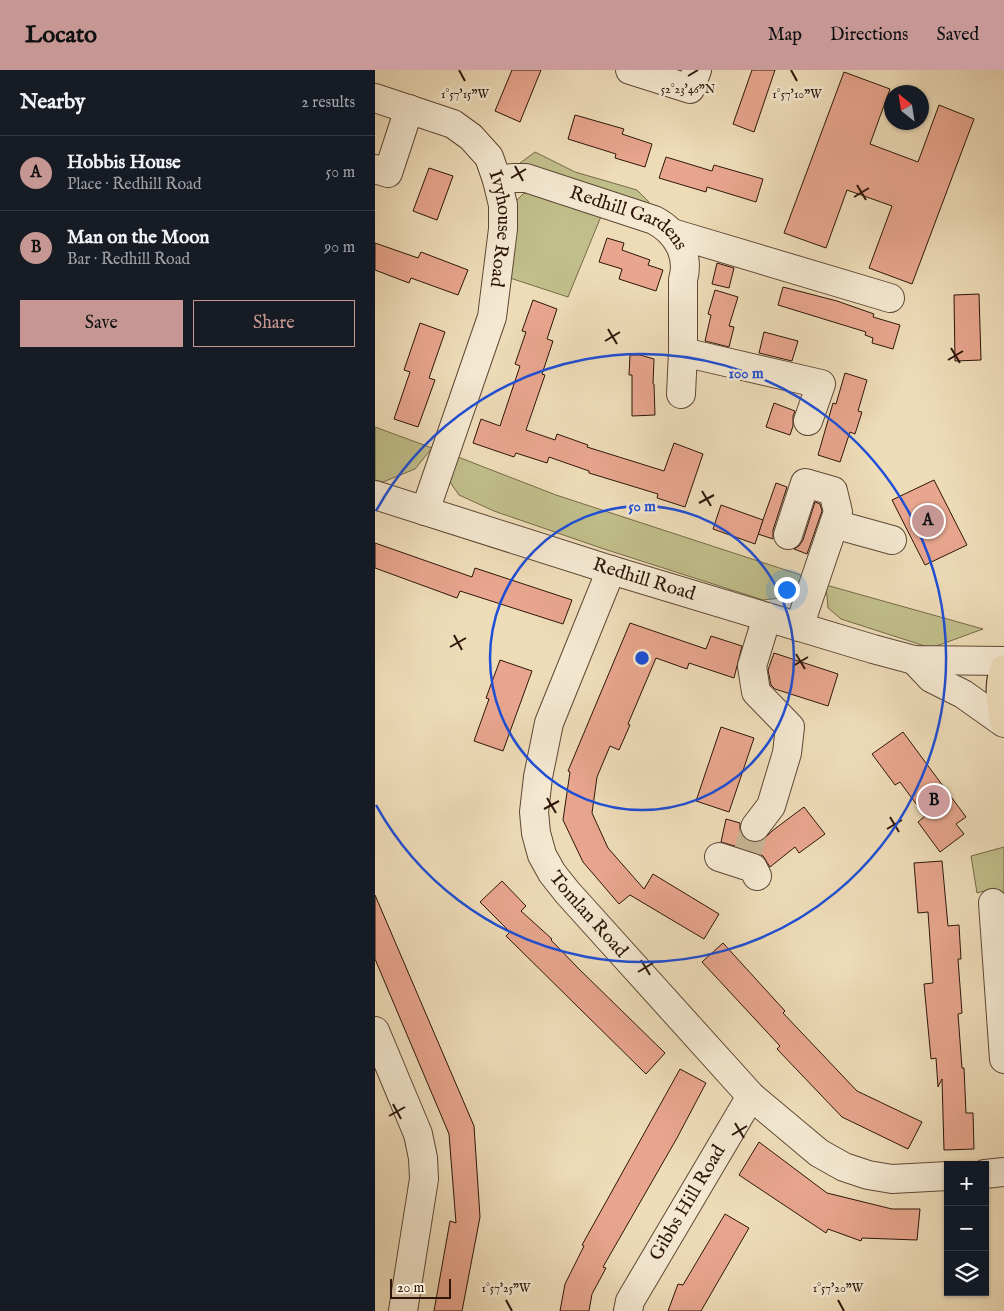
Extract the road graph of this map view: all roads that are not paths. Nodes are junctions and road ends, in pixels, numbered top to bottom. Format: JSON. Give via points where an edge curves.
{"nodes":[{"id":1,"x":630,"y":70,"type":"edge"},
{"id":2,"x":697,"y":70,"type":"edge"},
{"id":3,"x":375,"y":98,"type":"edge"},
{"id":4,"x":409,"y":109,"type":"junction"},
{"id":5,"x":375,"y":169,"type":"edge"},
{"id":6,"x":497,"y":180,"type":"junction"},
{"id":7,"x":672,"y":233,"type":"junction"},
{"id":8,"x":890,"y":298,"type":"dead end"},
{"id":9,"x":683,"y":352,"type":"junction"},
{"id":10,"x":681,"y":394,"type":"dead end"},
{"id":11,"x":808,"y":421,"type":"dead end"},
{"id":12,"x":375,"y":495,"type":"edge"},
{"id":13,"x":425,"y":511,"type":"junction"},
{"id":14,"x":836,"y":518,"type":"junction"},
{"id":15,"x":788,"y":535,"type":"dead end"},
{"id":16,"x":892,"y":540,"type":"dead end"},
{"id":17,"x":611,"y":570,"type":"junction"},
{"id":18,"x":767,"y":618,"type":"junction"},
{"id":19,"x":799,"y":627,"type":"junction"},
{"id":20,"x":914,"y":660,"type":"junction"},
{"id":21,"x":1004,"y":660,"type":"edge"},
{"id":22,"x":1004,"y":669,"type":"edge"},
{"id":23,"x":1004,"y":722,"type":"edge"},
{"id":24,"x":758,"y":831,"type":"tunnel mouth"},
{"id":25,"x":993,"y":903,"type":"dead end"},
{"id":26,"x":375,"y":1031,"type":"edge"},
{"id":27,"x":1004,"y":1060,"type":"edge"},
{"id":28,"x":751,"y":1096,"type":"junction"},
{"id":29,"x":1004,"y":1172,"type":"edge"},
{"id":30,"x":989,"y":1174,"type":"edge"},
{"id":31,"x":944,"y":1176,"type":"edge"},
{"id":32,"x":403,"y":1311,"type":"edge"},
{"id":33,"x":628,"y":1311,"type":"edge"}],
"edges":[{"from":1,"to":2,"type":"street","via":[[690,89]]},
{"from":3,"to":4,"type":"street","name":"Ivyhouse Road"},
{"from":4,"to":5,"type":"street","via":[[388,173]]},
{"from":4,"to":6,"type":"street","name":"Ivyhouse Road","via":[[453,124],[471,137],[489,157]]},
{"from":6,"to":7,"type":"street","name":"Redhill Gardens","via":[[526,178],[654,220]]},
{"from":6,"to":13,"type":"street","name":"Ivyhouse Road","via":[[503,205],[503,229],[492,317]]},
{"from":7,"to":8,"type":"street"},
{"from":7,"to":9,"type":"street","name":"Redhill Gardens","via":[[683,252],[686,270],[683,280]]},
{"from":9,"to":10,"type":"street","name":"Redhill Gardens"},
{"from":9,"to":11,"type":"street","via":[[821,384]]},
{"from":12,"to":13,"type":"street","name":"Redhill Road"},
{"from":13,"to":17,"type":"street","name":"Redhill Road"},
{"from":14,"to":15,"type":"street","via":[[833,490],[805,483]]},
{"from":14,"to":16,"type":"street"},
{"from":14,"to":19,"type":"street"},
{"from":17,"to":18,"type":"street","name":"Redhill Road"},
{"from":17,"to":28,"type":"street","name":"Tomlan Road","via":[[549,723],[537,777],[536,833],[551,873]]},
{"from":18,"to":19,"type":"street","name":"Redhill Road"},
{"from":18,"to":24,"type":"street","via":[[753,666],[756,692],[790,727],[787,753]]},
{"from":19,"to":20,"type":"street","name":"Redhill Road"},
{"from":20,"to":21,"type":"street","name":"Redhill Road"},
{"from":20,"to":23,"type":"street","via":[[931,678],[963,694]]},
{"from":22,"to":23,"type":"highway","via":[[1000,703]]},
{"from":25,"to":27,"type":"street"},
{"from":26,"to":32,"type":"street","via":[[418,1134],[423,1158],[424,1178]]},
{"from":28,"to":31,"type":"street","name":"Tomlan Road","via":[[819,1153],[844,1167],[892,1179]]},
{"from":28,"to":33,"type":"street","name":"Gibbs Hill Road","via":[[630,1301]]},
{"from":29,"to":30,"type":"street"}]}
